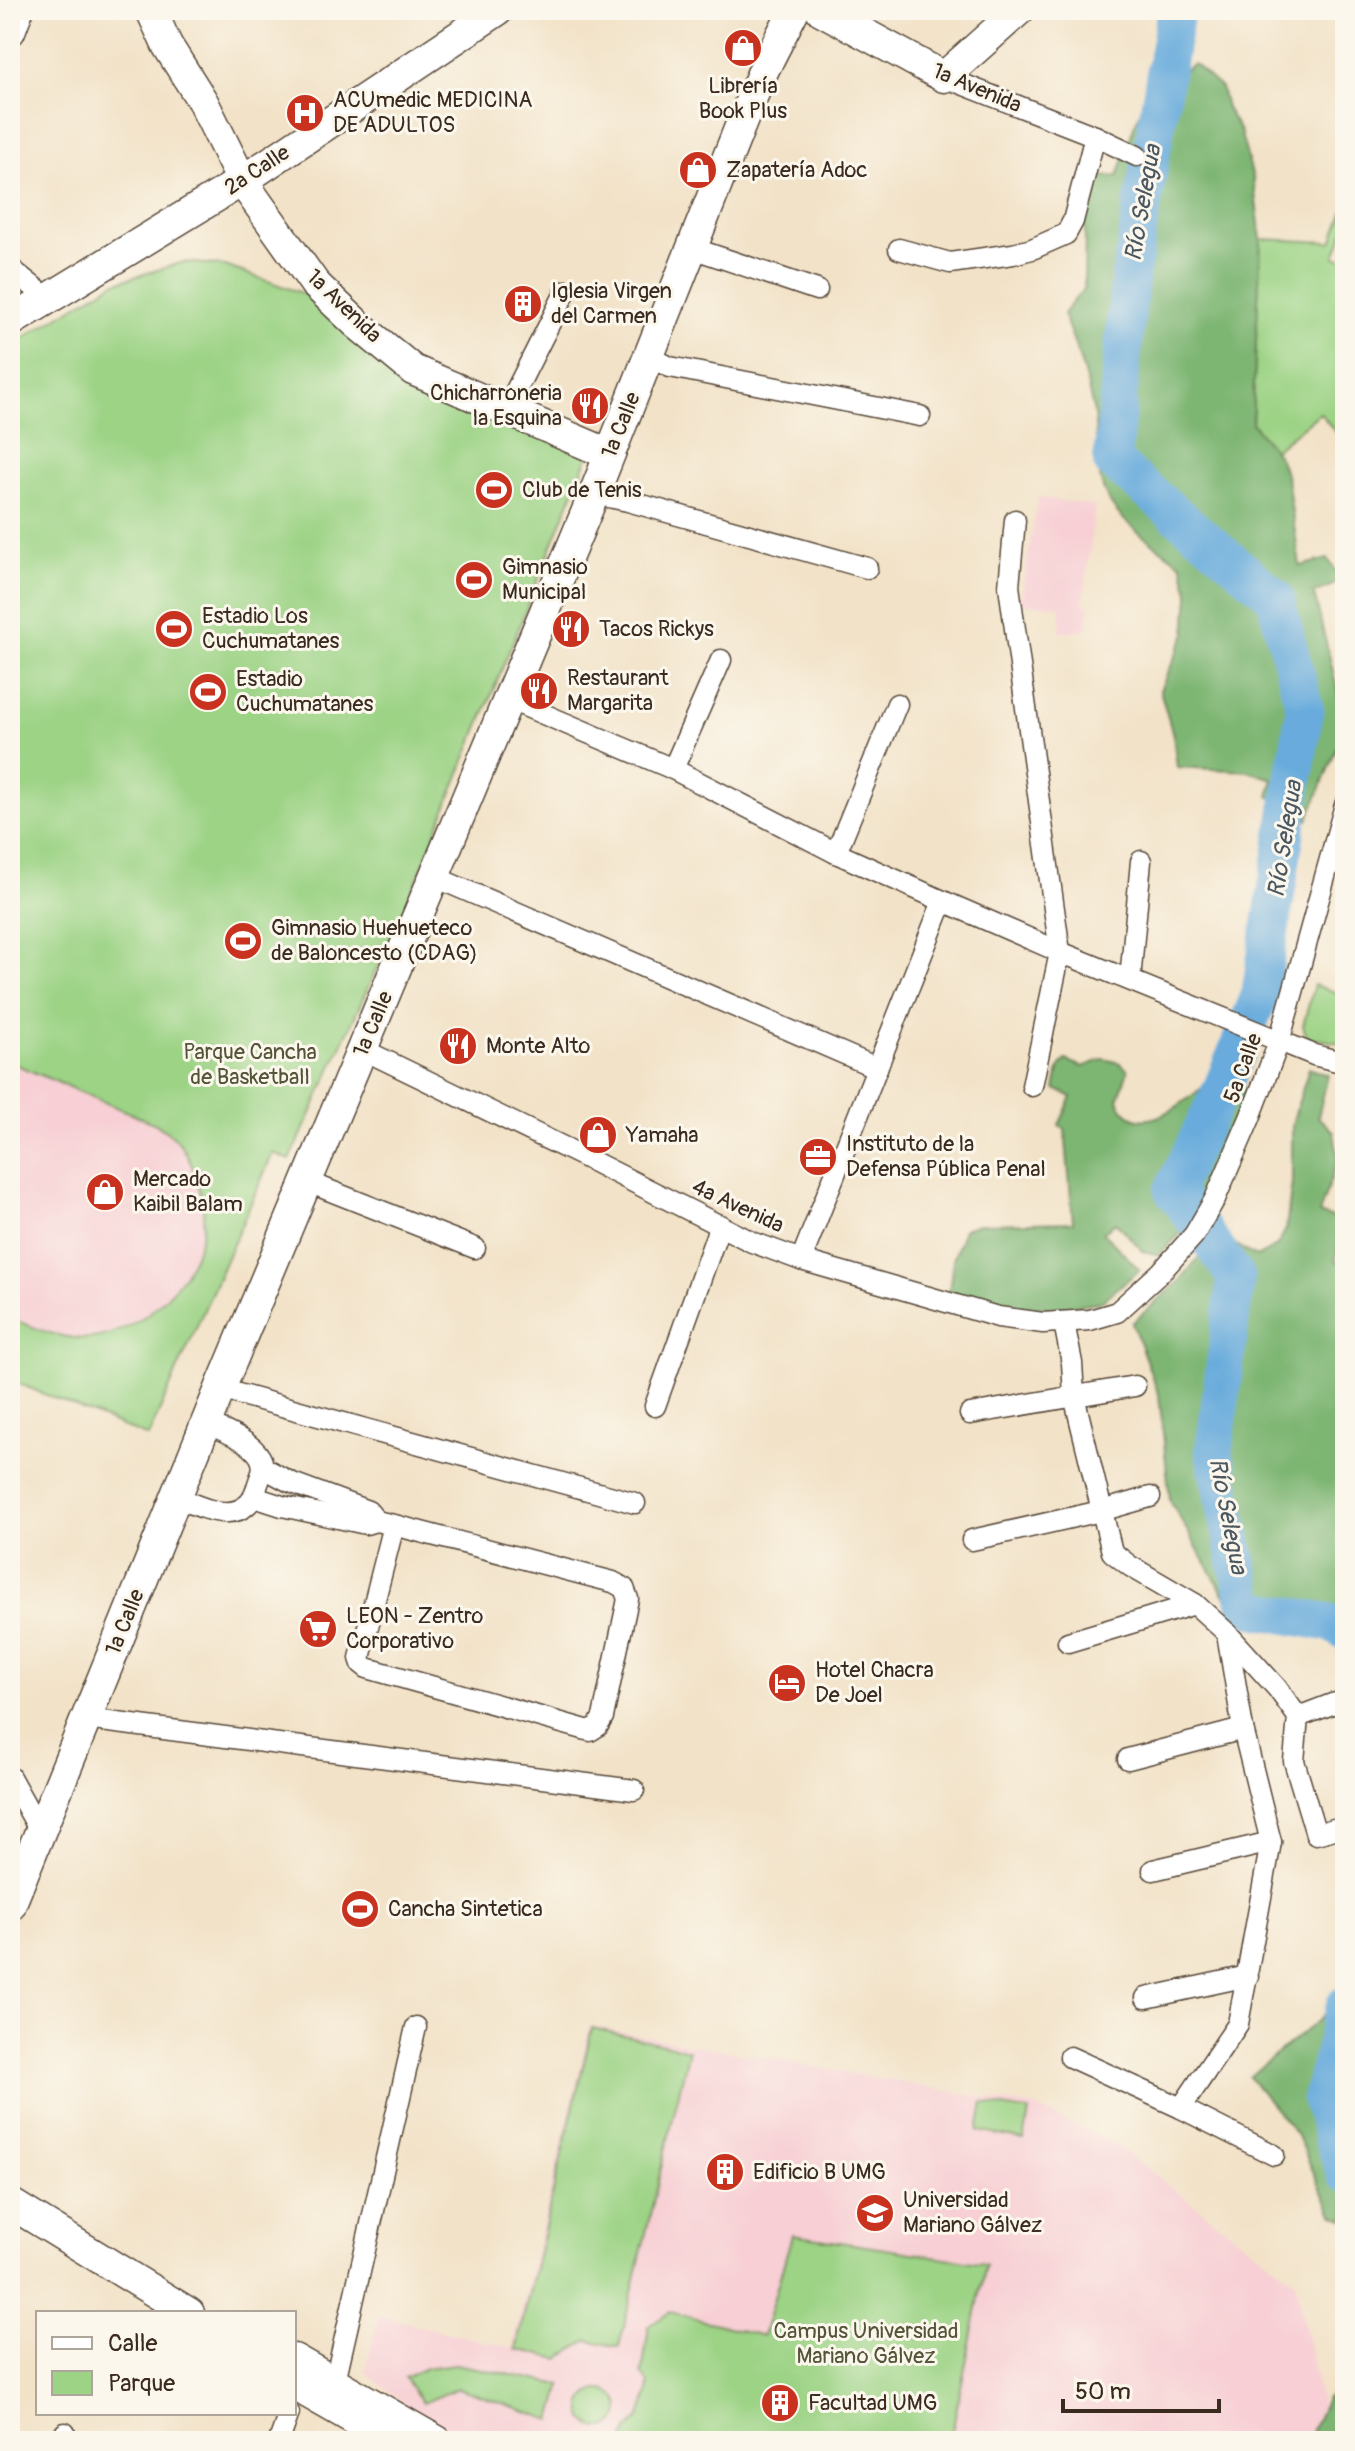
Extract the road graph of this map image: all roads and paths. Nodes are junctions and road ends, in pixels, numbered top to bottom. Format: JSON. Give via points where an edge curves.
{"nodes":[{"id":1,"x":18,"y":10,"type":"edge"},
{"id":2,"x":151,"y":10,"type":"edge"},
{"id":3,"x":498,"y":10,"type":"edge"},
{"id":4,"x":794,"y":10,"type":"edge"},
{"id":5,"x":821,"y":10,"type":"edge"},
{"id":6,"x":1019,"y":10,"type":"edge"},
{"id":7,"x":10,"y":31,"type":"edge"},
{"id":8,"x":944,"y":77,"type":"junction"},
{"id":9,"x":1095,"y":136,"type":"junction"},
{"id":10,"x":1137,"y":156,"type":"dead end"},
{"id":11,"x":242,"y":181,"type":"junction"},
{"id":12,"x":692,"y":248,"type":"junction"},
{"id":13,"x":899,"y":249,"type":"dead end"},
{"id":14,"x":10,"y":268,"type":"edge"},
{"id":15,"x":817,"y":290,"type":"dead end"},
{"id":16,"x":566,"y":291,"type":"dead end"},
{"id":17,"x":50,"y":300,"type":"junction"},
{"id":18,"x":10,"y":322,"type":"edge"},
{"id":19,"x":649,"y":357,"type":"junction"},
{"id":20,"x":506,"y":410,"type":"junction"},
{"id":21,"x":920,"y":416,"type":"dead end"},
{"id":22,"x":609,"y":454,"type":"junction"},
{"id":23,"x":594,"y":494,"type":"junction"},
{"id":24,"x":1015,"y":520,"type":"dead end"},
{"id":25,"x":867,"y":568,"type":"dead end"},
{"id":26,"x":721,"y":660,"type":"dead end"},
{"id":27,"x":508,"y":699,"type":"junction"},
{"id":28,"x":897,"y":704,"type":"dead end"},
{"id":29,"x":673,"y":769,"type":"junction"},
{"id":30,"x":1345,"y":805,"type":"edge"},
{"id":31,"x":836,"y":853,"type":"junction"},
{"id":32,"x":1141,"y":861,"type":"dead end"},
{"id":33,"x":435,"y":877,"type":"junction"},
{"id":34,"x":943,"y":901,"type":"junction"},
{"id":35,"x":1060,"y":952,"type":"junction"},
{"id":36,"x":1130,"y":980,"type":"junction"},
{"id":37,"x":1279,"y":1042,"type":"junction"},
{"id":38,"x":362,"y":1049,"type":"junction"},
{"id":39,"x":1345,"y":1063,"type":"edge"},
{"id":40,"x":877,"y":1068,"type":"junction"},
{"id":41,"x":1032,"y":1086,"type":"dead end"},
{"id":42,"x":308,"y":1182,"type":"junction"},
{"id":43,"x":720,"y":1225,"type":"junction"},
{"id":44,"x":475,"y":1248,"type":"dead end"},
{"id":45,"x":801,"y":1260,"type":"junction"},
{"id":46,"x":1117,"y":1312,"type":"joint"},
{"id":47,"x":1064,"y":1323,"type":"junction"},
{"id":48,"x":1135,"y":1386,"type":"dead end"},
{"id":49,"x":220,"y":1389,"type":"junction"},
{"id":50,"x":1074,"y":1396,"type":"junction"},
{"id":51,"x":655,"y":1406,"type":"dead end"},
{"id":52,"x":970,"y":1414,"type":"dead end"},
{"id":53,"x":207,"y":1423,"type":"junction"},
{"id":54,"x":264,"y":1468,"type":"junction"},
{"id":55,"x":177,"y":1497,"type":"junction"},
{"id":56,"x":254,"y":1497,"type":"junction"},
{"id":57,"x":1150,"y":1497,"type":"dead end"},
{"id":58,"x":635,"y":1503,"type":"dead end"},
{"id":59,"x":1101,"y":1511,"type":"junction"},
{"id":60,"x":385,"y":1523,"type":"junction"},
{"id":61,"x":972,"y":1540,"type":"dead end"},
{"id":62,"x":1195,"y":1604,"type":"junction"},
{"id":63,"x":1227,"y":1633,"type":"junction"},
{"id":64,"x":1068,"y":1642,"type":"dead end"},
{"id":65,"x":1345,"y":1701,"type":"edge"},
{"id":66,"x":1298,"y":1717,"type":"junction"},
{"id":67,"x":86,"y":1719,"type":"junction"},
{"id":68,"x":1243,"y":1729,"type":"junction"},
{"id":69,"x":1128,"y":1759,"type":"dead end"},
{"id":70,"x":10,"y":1777,"type":"edge"},
{"id":71,"x":634,"y":1790,"type":"dead end"},
{"id":72,"x":1345,"y":1826,"type":"edge"},
{"id":73,"x":40,"y":1831,"type":"junction"},
{"id":74,"x":1271,"y":1842,"type":"junction"},
{"id":75,"x":1153,"y":1870,"type":"dead end"},
{"id":76,"x":10,"y":1906,"type":"edge"},
{"id":77,"x":1248,"y":1976,"type":"junction"},
{"id":78,"x":1146,"y":1998,"type":"dead end"},
{"id":79,"x":416,"y":2027,"type":"dead end"},
{"id":80,"x":1070,"y":2057,"type":"dead end"},
{"id":81,"x":1181,"y":2108,"type":"junction"},
{"id":82,"x":1274,"y":2155,"type":"dead end"},
{"id":83,"x":10,"y":2203,"type":"edge"},
{"id":84,"x":186,"y":2311,"type":"edge"},
{"id":85,"x":335,"y":2381,"type":"junction"},
{"id":86,"x":296,"y":2385,"type":"edge"},
{"id":87,"x":287,"y":2415,"type":"edge"},
{"id":88,"x":279,"y":2441,"type":"edge"},
{"id":89,"x":392,"y":2441,"type":"edge"},
{"id":90,"x":437,"y":2441,"type":"edge"}],
"edges":[{"from":1,"to":7,"type":"main road"},
{"from":2,"to":11,"type":"main road","name":"1a Avenida"},
{"from":3,"to":11,"type":"main road","name":"2a Calle"},
{"from":4,"to":12,"type":"main road","name":"1a Calle","via":[[764,69]]},
{"from":5,"to":8,"type":"main road","name":"1a Avenida"},
{"from":6,"to":8,"type":"main road"},
{"from":8,"to":9,"type":"street","name":"1a Avenida"},
{"from":9,"to":10,"type":"street","name":"1a Avenida"},
{"from":9,"to":13,"type":"street","via":[[1066,234],[1013,254],[950,263]]},
{"from":11,"to":17,"type":"main road","name":"2a Calle"},
{"from":11,"to":20,"type":"main road","name":"1a Avenida","via":[[315,284],[356,323],[413,370]]},
{"from":12,"to":15,"type":"street"},
{"from":12,"to":19,"type":"main road","name":"1a Calle"},
{"from":14,"to":17,"type":"street"},
{"from":16,"to":20,"type":"street"},
{"from":17,"to":18,"type":"main road","name":"2a Calle"},
{"from":19,"to":21,"type":"street","via":[[670,367]]},
{"from":19,"to":22,"type":"main road","name":"1a Calle"},
{"from":20,"to":22,"type":"main road","name":"1a Avenida"},
{"from":22,"to":23,"type":"main road","name":"1a Calle"},
{"from":23,"to":25,"type":"street"},
{"from":23,"to":27,"type":"main road","name":"1a Calle"},
{"from":24,"to":35,"type":"street","via":[[1009,586]]},
{"from":26,"to":29,"type":"street"},
{"from":27,"to":29,"type":"street"},
{"from":27,"to":33,"type":"main road","name":"1a Calle"},
{"from":28,"to":31,"type":"street"},
{"from":29,"to":31,"type":"street"},
{"from":30,"to":37,"type":"street","name":"5a Calle"},
{"from":31,"to":34,"type":"street"},
{"from":32,"to":36,"type":"street"},
{"from":33,"to":38,"type":"main road","name":"1a Calle"},
{"from":33,"to":40,"type":"street"},
{"from":34,"to":35,"type":"street"},
{"from":34,"to":40,"type":"street"},
{"from":35,"to":36,"type":"street"},
{"from":35,"to":41,"type":"street"},
{"from":36,"to":37,"type":"street"},
{"from":37,"to":39,"type":"street"},
{"from":37,"to":46,"type":"street","name":"5a Calle","via":[[1215,1199],[1194,1235]]},
{"from":38,"to":42,"type":"main road","name":"1a Calle"},
{"from":38,"to":43,"type":"street","name":"4a Avenida"},
{"from":40,"to":45,"type":"street"},
{"from":42,"to":44,"type":"street"},
{"from":42,"to":49,"type":"main road","name":"1a Calle"},
{"from":43,"to":45,"type":"street","name":"4a Avenida"},
{"from":43,"to":51,"type":"street"},
{"from":45,"to":47,"type":"street","name":"4a Avenida","via":[[985,1314]]},
{"from":46,"to":47,"type":"street","name":"4a Avenida"},
{"from":47,"to":50,"type":"street"},
{"from":48,"to":50,"type":"street"},
{"from":49,"to":53,"type":"main road","name":"1a Calle"},
{"from":49,"to":58,"type":"street"},
{"from":50,"to":52,"type":"street"},
{"from":50,"to":59,"type":"street"},
{"from":53,"to":54,"type":"street","via":[[249,1446]]},
{"from":53,"to":55,"type":"main road","name":"1a Calle"},
{"from":54,"to":56,"type":"street"},
{"from":54,"to":60,"type":"street"},
{"from":55,"to":56,"type":"street","via":[[221,1513],[246,1507]]},
{"from":55,"to":67,"type":"main road","name":"1a Calle"},
{"from":56,"to":60,"type":"street","via":[[366,1524]]},
{"from":57,"to":59,"type":"street"},
{"from":59,"to":61,"type":"street"},
{"from":59,"to":62,"type":"street","via":[[1112,1552]]},
{"from":60,"to":60,"type":"street","via":[[624,1588],[628,1599],[598,1726],[590,1731],[362,1664]]},
{"from":62,"to":63,"type":"street"},
{"from":62,"to":64,"type":"street"},
{"from":63,"to":66,"type":"street"},
{"from":63,"to":68,"type":"street"},
{"from":65,"to":66,"type":"street"},
{"from":66,"to":72,"type":"street","via":[[1294,1761],[1316,1834]]},
{"from":67,"to":71,"type":"street"},
{"from":67,"to":73,"type":"main road","name":"1a Calle"},
{"from":68,"to":69,"type":"street"},
{"from":68,"to":74,"type":"street"},
{"from":70,"to":73,"type":"street"},
{"from":73,"to":76,"type":"main road","name":"1a Calle"},
{"from":74,"to":75,"type":"street"},
{"from":74,"to":77,"type":"street"},
{"from":77,"to":78,"type":"street"},
{"from":77,"to":81,"type":"street","via":[[1238,2024]]},
{"from":79,"to":85,"type":"street"},
{"from":80,"to":81,"type":"street"},
{"from":81,"to":82,"type":"street"},
{"from":83,"to":84,"type":"main road"},
{"from":85,"to":86,"type":"main road"},
{"from":85,"to":90,"type":"main road"},
{"from":86,"to":89,"type":"main road"},
{"from":87,"to":88,"type":"street"}]}
